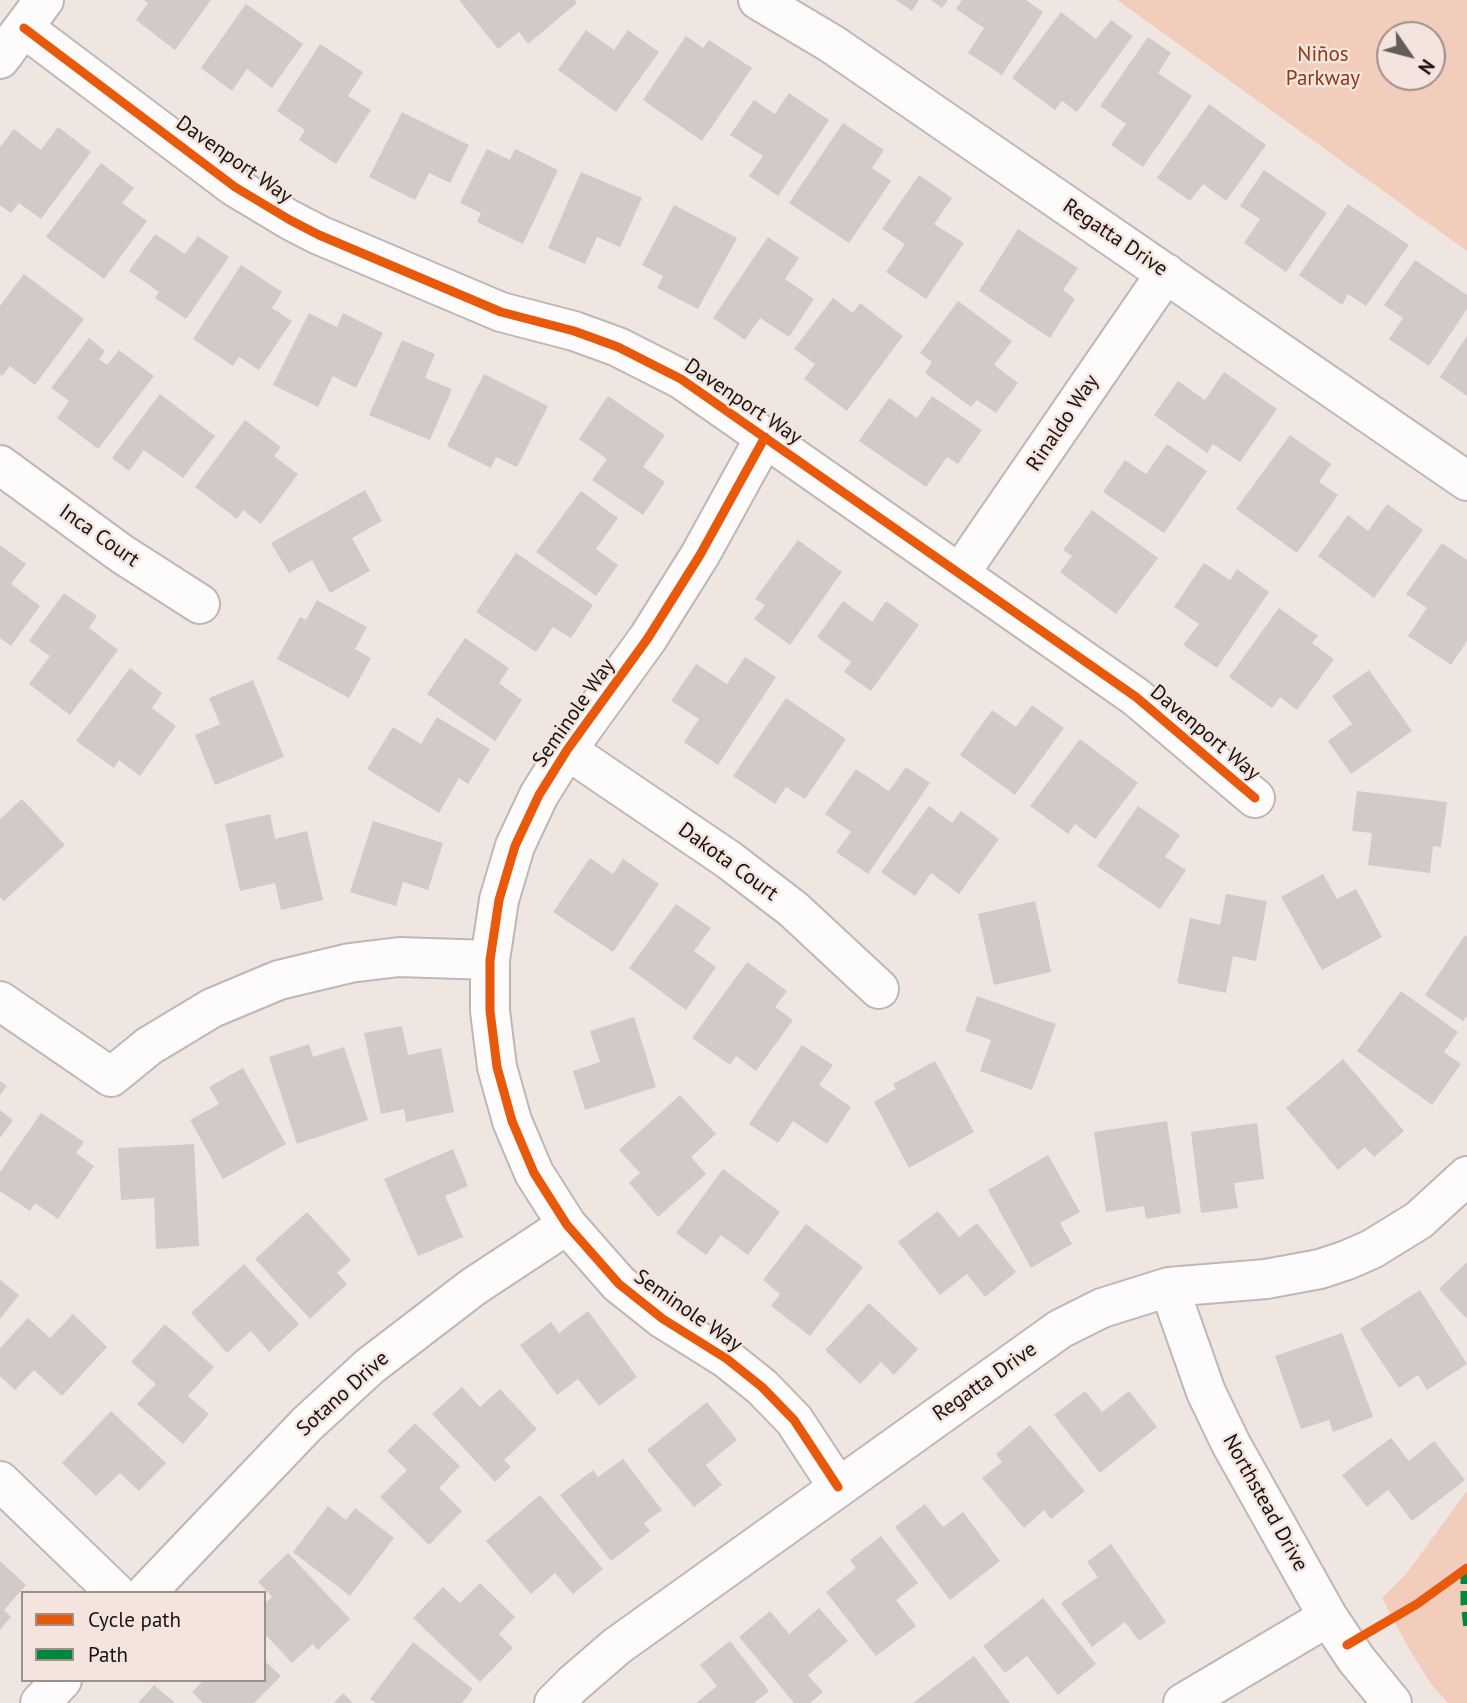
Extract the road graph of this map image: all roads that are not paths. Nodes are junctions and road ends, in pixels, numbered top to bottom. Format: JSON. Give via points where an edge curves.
{"nodes":[{"id":1,"x":758,"y":0,"type":"edge"},
{"id":2,"x":34,"y":14,"type":"edge"},
{"id":3,"x":0,"y":60,"type":"edge"},
{"id":4,"x":1166,"y":273,"type":"junction"},
{"id":5,"x":765,"y":437,"type":"junction"},
{"id":6,"x":0,"y":464,"type":"edge"},
{"id":7,"x":1467,"y":481,"type":"edge"},
{"id":8,"x":960,"y":573,"type":"junction"},
{"id":9,"x":200,"y":604,"type":"dead end"},
{"id":10,"x":567,"y":750,"type":"junction"},
{"id":11,"x":1255,"y":798,"type":"dead end"},
{"id":12,"x":490,"y":960,"type":"junction"},
{"id":13,"x":879,"y":989,"type":"dead end"},
{"id":14,"x":0,"y":1001,"type":"edge"},
{"id":15,"x":1467,"y":1176,"type":"edge"},
{"id":16,"x":566,"y":1225,"type":"junction"},
{"id":17,"x":1169,"y":1287,"type":"junction"},
{"id":18,"x":0,"y":1481,"type":"edge"},
{"id":19,"x":838,"y":1487,"type":"junction"},
{"id":20,"x":114,"y":1591,"type":"edge"},
{"id":21,"x":148,"y":1591,"type":"edge"},
{"id":22,"x":1328,"y":1617,"type":"junction"},
{"id":23,"x":60,"y":1682,"type":"edge"},
{"id":24,"x":40,"y":1703,"type":"edge"},
{"id":25,"x":554,"y":1703,"type":"edge"},
{"id":26,"x":1183,"y":1703,"type":"edge"},
{"id":27,"x":1392,"y":1703,"type":"edge"}],
"edges":[{"from":1,"to":4,"type":"street","name":"Regatta Drive","via":[[832,44]]},
{"from":2,"to":3,"type":"street"},
{"from":2,"to":5,"type":"street","name":"Davenport Way","via":[[235,187],[290,220],[501,312],[618,347],[681,379]]},
{"from":4,"to":7,"type":"street","name":"Regatta Drive"},
{"from":4,"to":8,"type":"street","name":"Rinaldo Way"},
{"from":5,"to":8,"type":"street","name":"Davenport Way"},
{"from":5,"to":10,"type":"street","name":"Seminole Way","via":[[648,638]]},
{"from":6,"to":9,"type":"street","name":"Inca Court","via":[[122,554]]},
{"from":8,"to":11,"type":"street","name":"Davenport Way","via":[[1136,696]]},
{"from":10,"to":12,"type":"street","name":"Seminole Way","via":[[515,846],[499,900]]},
{"from":10,"to":13,"type":"street","name":"Dakota Court","via":[[793,909]]},
{"from":12,"to":14,"type":"street","via":[[399,957],[279,980],[212,1008],[149,1046],[111,1077]]},
{"from":12,"to":16,"type":"street","name":"Seminole Way","via":[[497,1067],[512,1121],[534,1173]]},
{"from":15,"to":17,"type":"street","name":"Regatta Drive","via":[[1419,1220],[1347,1260],[1266,1279]]},
{"from":16,"to":19,"type":"street","name":"Seminole Way","via":[[619,1284],[762,1387],[794,1420]]},
{"from":16,"to":21,"type":"street","name":"Sotano Drive","via":[[473,1287],[370,1366],[307,1424]]},
{"from":17,"to":19,"type":"street","name":"Regatta Drive","via":[[1102,1308],[1060,1329]]},
{"from":17,"to":22,"type":"street","name":"Northstead Drive","via":[[1206,1392],[1231,1444]]},
{"from":18,"to":20,"type":"street"},
{"from":19,"to":25,"type":"street","name":"Regatta Drive","via":[[617,1646]]},
{"from":22,"to":26,"type":"street"},
{"from":22,"to":27,"type":"street","name":"Northstead Drive"},
{"from":23,"to":24,"type":"street"}]}
